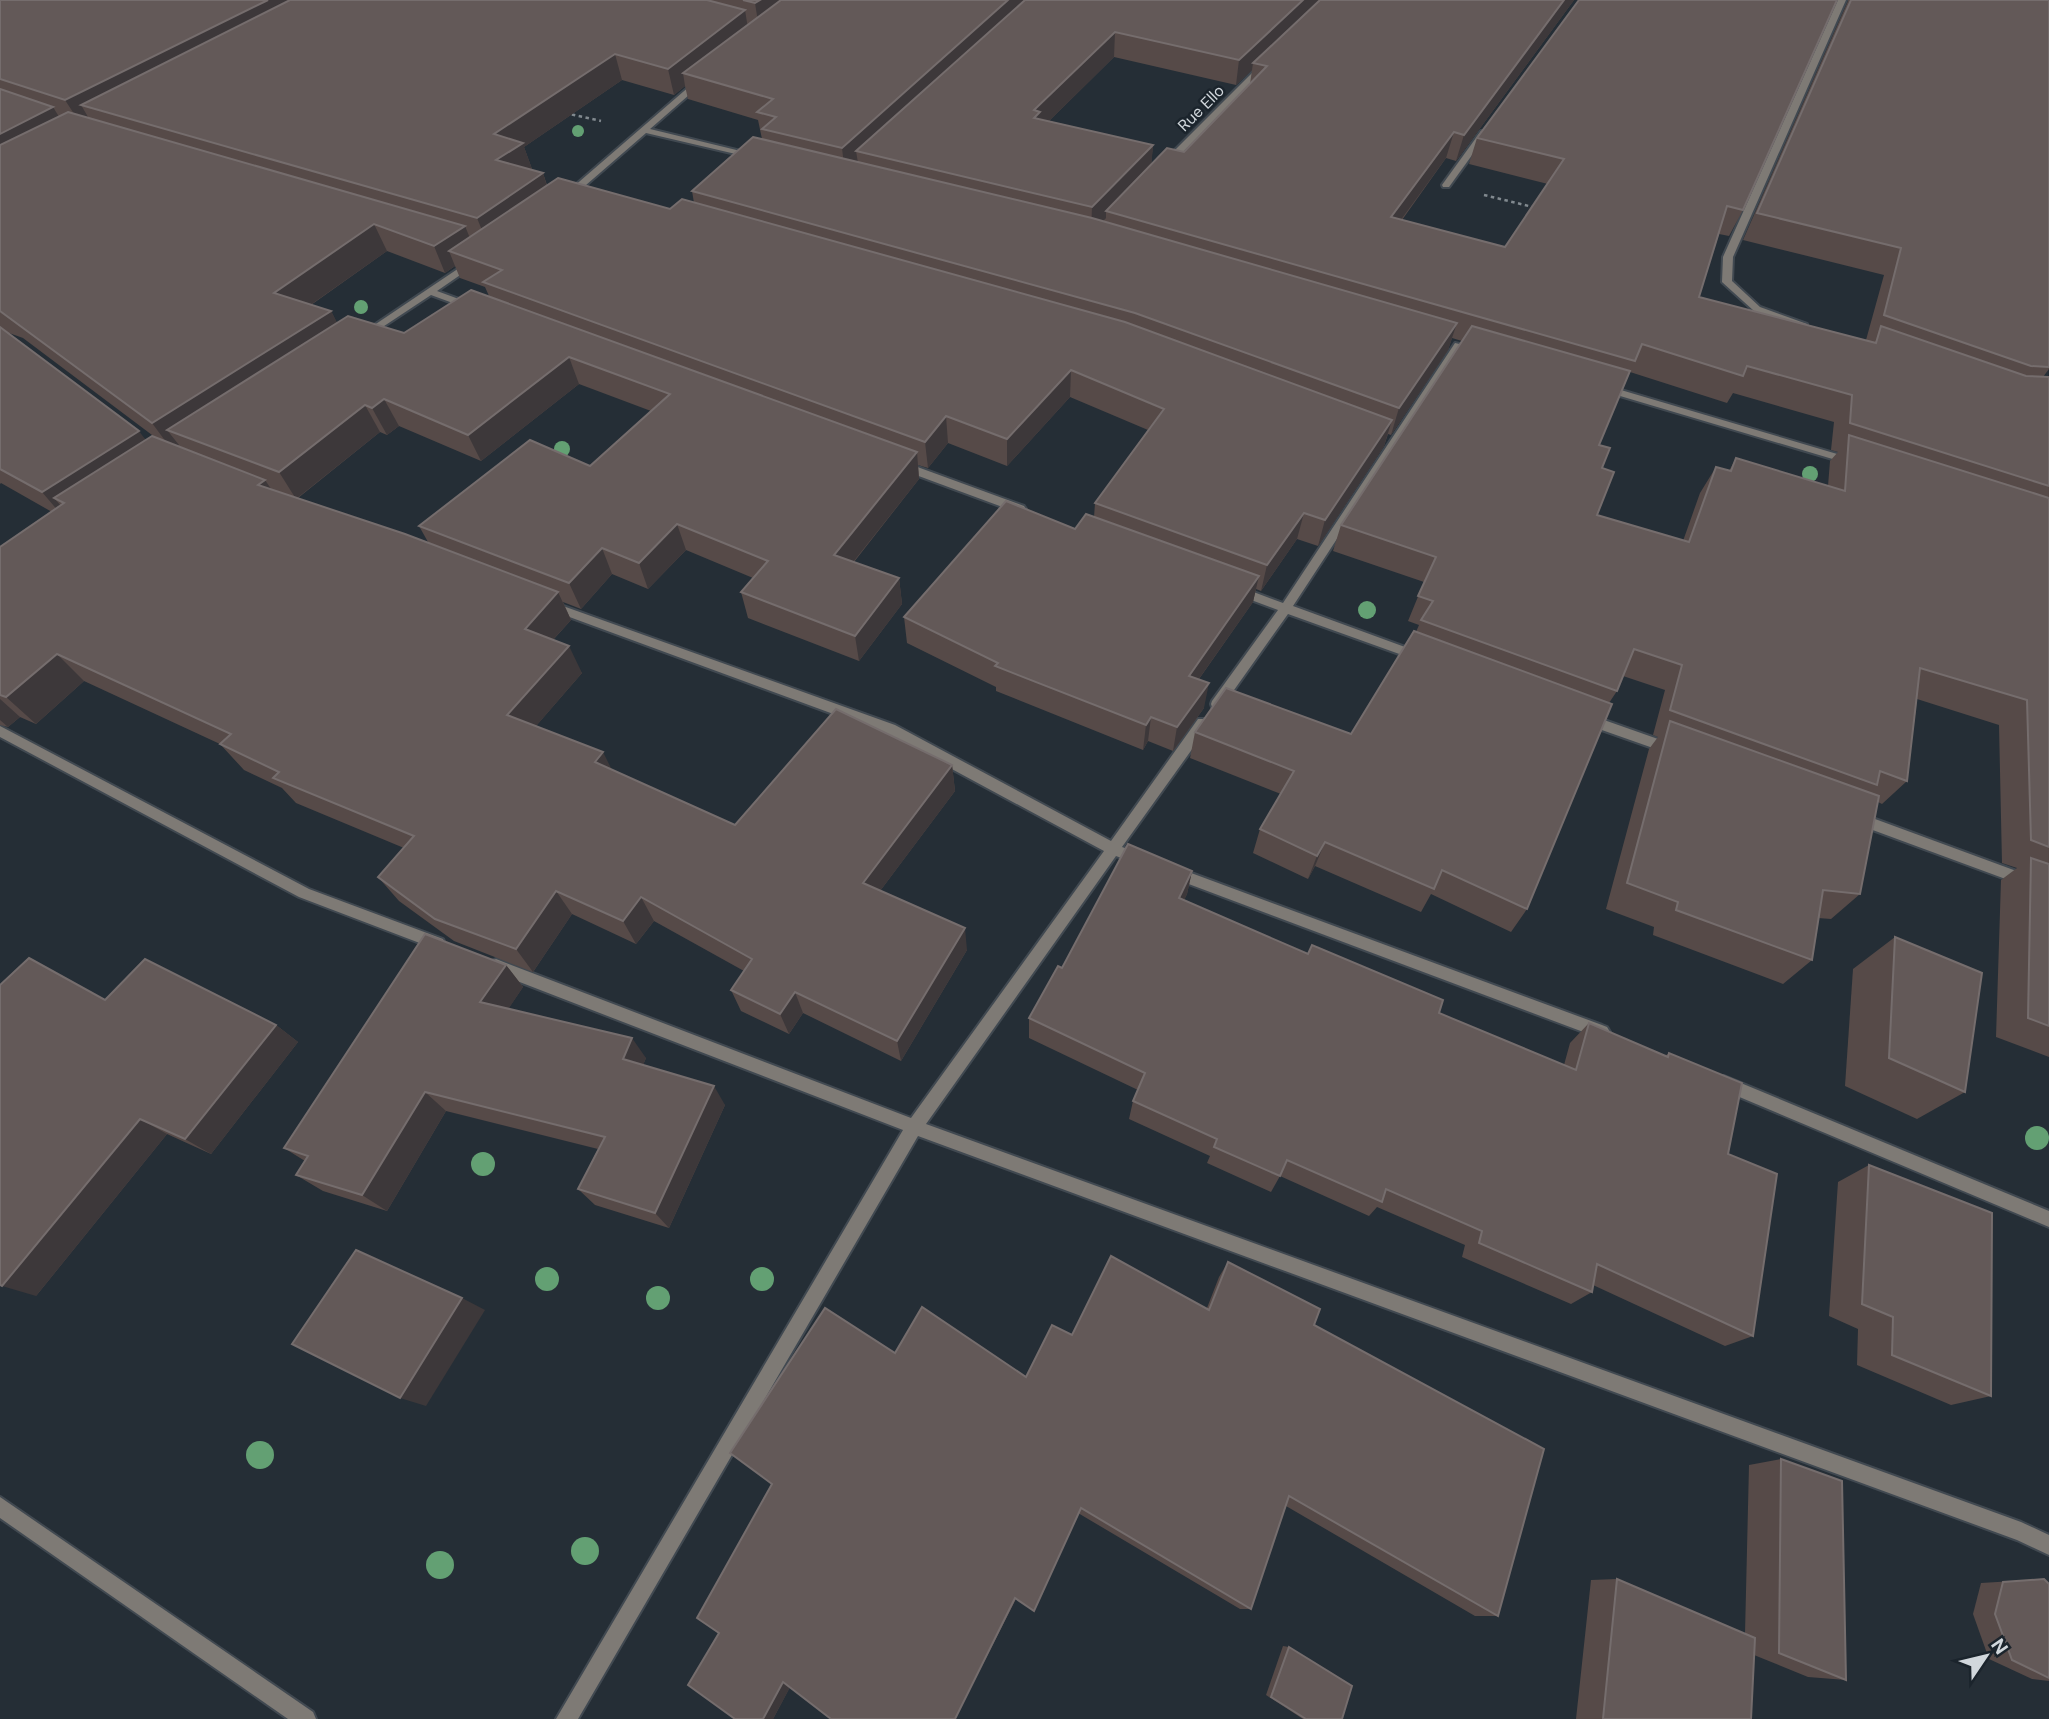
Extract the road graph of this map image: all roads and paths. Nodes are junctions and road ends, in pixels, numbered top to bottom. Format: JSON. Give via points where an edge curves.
{"nodes":[{"id":1,"x":1842,"y":0,"type":"edge"},
{"id":2,"x":1275,"y":56,"type":"edge"},
{"id":3,"x":706,"y":77,"type":"edge"},
{"id":4,"x":562,"y":112,"type":"edge"},
{"id":5,"x":1494,"y":120,"type":"edge"},
{"id":6,"x":643,"y":130,"type":"junction"},
{"id":7,"x":772,"y":161,"type":"edge"},
{"id":8,"x":1160,"y":170,"type":"edge"},
{"id":9,"x":1446,"y":185,"type":"dead end"},
{"id":10,"x":579,"y":189,"type":"junction"},
{"id":11,"x":592,"y":192,"type":"edge"},
{"id":12,"x":556,"y":204,"type":"edge"},
{"id":13,"x":480,"y":257,"type":"edge"},
{"id":14,"x":431,"y":292,"type":"junction"},
{"id":15,"x":483,"y":311,"type":"edge"},
{"id":16,"x":1819,"y":331,"type":"edge"},
{"id":17,"x":357,"y":340,"type":"edge"},
{"id":18,"x":1459,"y":345,"type":"edge"},
{"id":19,"x":1590,"y":383,"type":"edge"},
{"id":20,"x":889,"y":461,"type":"edge"},
{"id":21,"x":1864,"y":466,"type":"edge"},
{"id":22,"x":1034,"y":514,"type":"edge"},
{"id":23,"x":1227,"y":586,"type":"edge"},
{"id":24,"x":538,"y":600,"type":"edge"},
{"id":25,"x":1286,"y":608,"type":"junction"},
{"id":26,"x":1428,"y":660,"type":"edge"},
{"id":27,"x":1570,"y":713,"type":"edge"},
{"id":28,"x":0,"y":731,"type":"edge"},
{"id":29,"x":1686,"y":755,"type":"edge"},
{"id":30,"x":1841,"y":813,"type":"edge"},
{"id":31,"x":1113,"y":849,"type":"junction"},
{"id":32,"x":2049,"y":889,"type":"edge"},
{"id":33,"x":460,"y":953,"type":"edge"},
{"id":34,"x":486,"y":962,"type":"edge"},
{"id":35,"x":1621,"y":1040,"type":"edge"},
{"id":36,"x":1709,"y":1077,"type":"edge"},
{"id":37,"x":914,"y":1126,"type":"junction"},
{"id":38,"x":2049,"y":1219,"type":"edge"},
{"id":39,"x":0,"y":1507,"type":"edge"},
{"id":40,"x":2049,"y":1545,"type":"edge"},
{"id":41,"x":306,"y":1719,"type":"edge"},
{"id":42,"x":566,"y":1719,"type":"edge"}],
"edges":[{"from":1,"to":16,"type":"street","via":[[1728,257],[1727,282],[1757,309]]},
{"from":2,"to":8,"type":"street","name":"Rue Ello"},
{"from":3,"to":6,"type":"street"},
{"from":4,"to":6,"type":"path"},
{"from":5,"to":9,"type":"street"},
{"from":6,"to":7,"type":"street"},
{"from":6,"to":10,"type":"street"},
{"from":10,"to":11,"type":"street"},
{"from":10,"to":12,"type":"street"},
{"from":13,"to":14,"type":"street"},
{"from":14,"to":15,"type":"street"},
{"from":14,"to":17,"type":"street"},
{"from":18,"to":25,"type":"street","via":[[1388,441]]},
{"from":19,"to":21,"type":"street"},
{"from":20,"to":22,"type":"street"},
{"from":23,"to":25,"type":"street"},
{"from":24,"to":31,"type":"street","via":[[890,729]]},
{"from":25,"to":26,"type":"street"},
{"from":25,"to":31,"type":"street"},
{"from":27,"to":29,"type":"street"},
{"from":28,"to":33,"type":"street","via":[[304,893]]},
{"from":30,"to":32,"type":"street"},
{"from":31,"to":35,"type":"street"},
{"from":31,"to":37,"type":"street"},
{"from":34,"to":37,"type":"street"},
{"from":36,"to":38,"type":"street"},
{"from":37,"to":40,"type":"street"},
{"from":37,"to":42,"type":"street"},
{"from":39,"to":41,"type":"street"}]}
